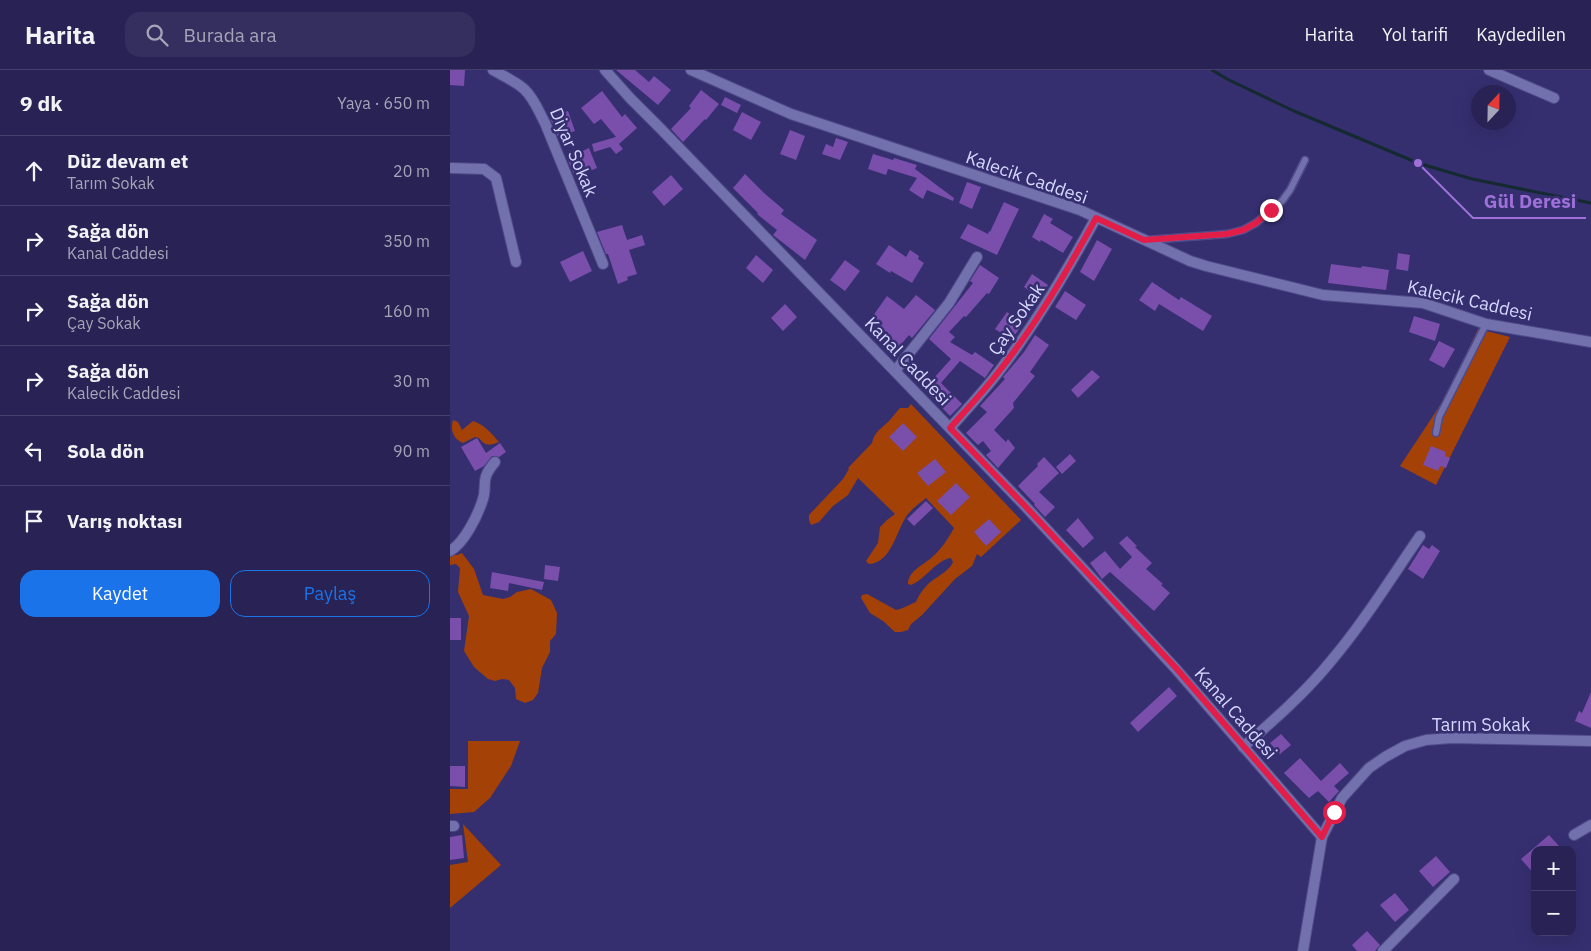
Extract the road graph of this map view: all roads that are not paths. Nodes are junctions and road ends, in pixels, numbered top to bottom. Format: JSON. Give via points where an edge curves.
{"nodes":[{"id":1,"x":493,"y":70,"type":"edge"},
{"id":2,"x":605,"y":70,"type":"edge"},
{"id":3,"x":691,"y":70,"type":"edge"},
{"id":4,"x":1494,"y":71,"type":"edge"},
{"id":5,"x":1554,"y":98,"type":"dead end"},
{"id":6,"x":1305,"y":160,"type":"dead end"},
{"id":7,"x":450,"y":168,"type":"edge"},
{"id":8,"x":1096,"y":218,"type":"junction"},
{"id":9,"x":1144,"y":240,"type":"junction"},
{"id":10,"x":977,"y":256,"type":"dead end"},
{"id":11,"x":516,"y":262,"type":"dead end"},
{"id":12,"x":603,"y":264,"type":"dead end"},
{"id":13,"x":1486,"y":324,"type":"junction"},
{"id":14,"x":1591,"y":342,"type":"edge"},
{"id":15,"x":895,"y":371,"type":"junction"},
{"id":16,"x":950,"y":428,"type":"junction"},
{"id":17,"x":1436,"y":433,"type":"dead end"},
{"id":18,"x":495,"y":462,"type":"dead end"},
{"id":19,"x":1420,"y":536,"type":"dead end"},
{"id":20,"x":450,"y":551,"type":"edge"},
{"id":21,"x":1591,"y":741,"type":"edge"},
{"id":22,"x":1243,"y":747,"type":"junction"},
{"id":23,"x":1591,"y":826,"type":"edge"},
{"id":24,"x":1574,"y":836,"type":"dead end"},
{"id":25,"x":1322,"y":837,"type":"junction"},
{"id":26,"x":1454,"y":879,"type":"dead end"},
{"id":27,"x":1303,"y":951,"type":"edge"},
{"id":28,"x":1384,"y":951,"type":"edge"}],
"edges":[{"from":1,"to":12,"type":"street","name":"Diyar Sokak","via":[[519,85],[535,104]]},
{"from":2,"to":15,"type":"street","name":"Kanal Caddesi"},
{"from":3,"to":8,"type":"street","name":"Kalecik Caddesi","via":[[791,114],[1065,204]]},
{"from":4,"to":5,"type":"street"},
{"from":6,"to":9,"type":"lane","via":[[1282,201],[1243,230]]},
{"from":7,"to":11,"type":"street","via":[[479,168],[496,178]]},
{"from":8,"to":9,"type":"street","name":"Kalecik Caddesi"},
{"from":8,"to":16,"type":"street","name":"Çay Sokak","via":[[1037,319],[1000,371]]},
{"from":9,"to":13,"type":"street","name":"Kalecik Caddesi","via":[[1190,261],[1232,274],[1323,294],[1423,303]]},
{"from":10,"to":15,"type":"street","via":[[949,303]]},
{"from":13,"to":14,"type":"street","name":"Kalecik Caddesi"},
{"from":13,"to":17,"type":"lane","via":[[1439,417]]},
{"from":15,"to":16,"type":"street","name":"Kanal Caddesi"},
{"from":16,"to":22,"type":"street","name":"Kanal Caddesi","via":[[1169,661]]},
{"from":18,"to":20,"type":"street","via":[[485,477],[480,508],[462,542]]},
{"from":19,"to":22,"type":"street","via":[[1332,661]]},
{"from":21,"to":25,"type":"street","name":"Tarım Sokak","via":[[1451,738],[1405,746],[1369,768],[1353,784]]},
{"from":22,"to":25,"type":"street","name":"Kanal Caddesi"},
{"from":23,"to":24,"type":"street"},
{"from":25,"to":27,"type":"street","name":"Tarım Sokak"},
{"from":26,"to":28,"type":"street"}]}
